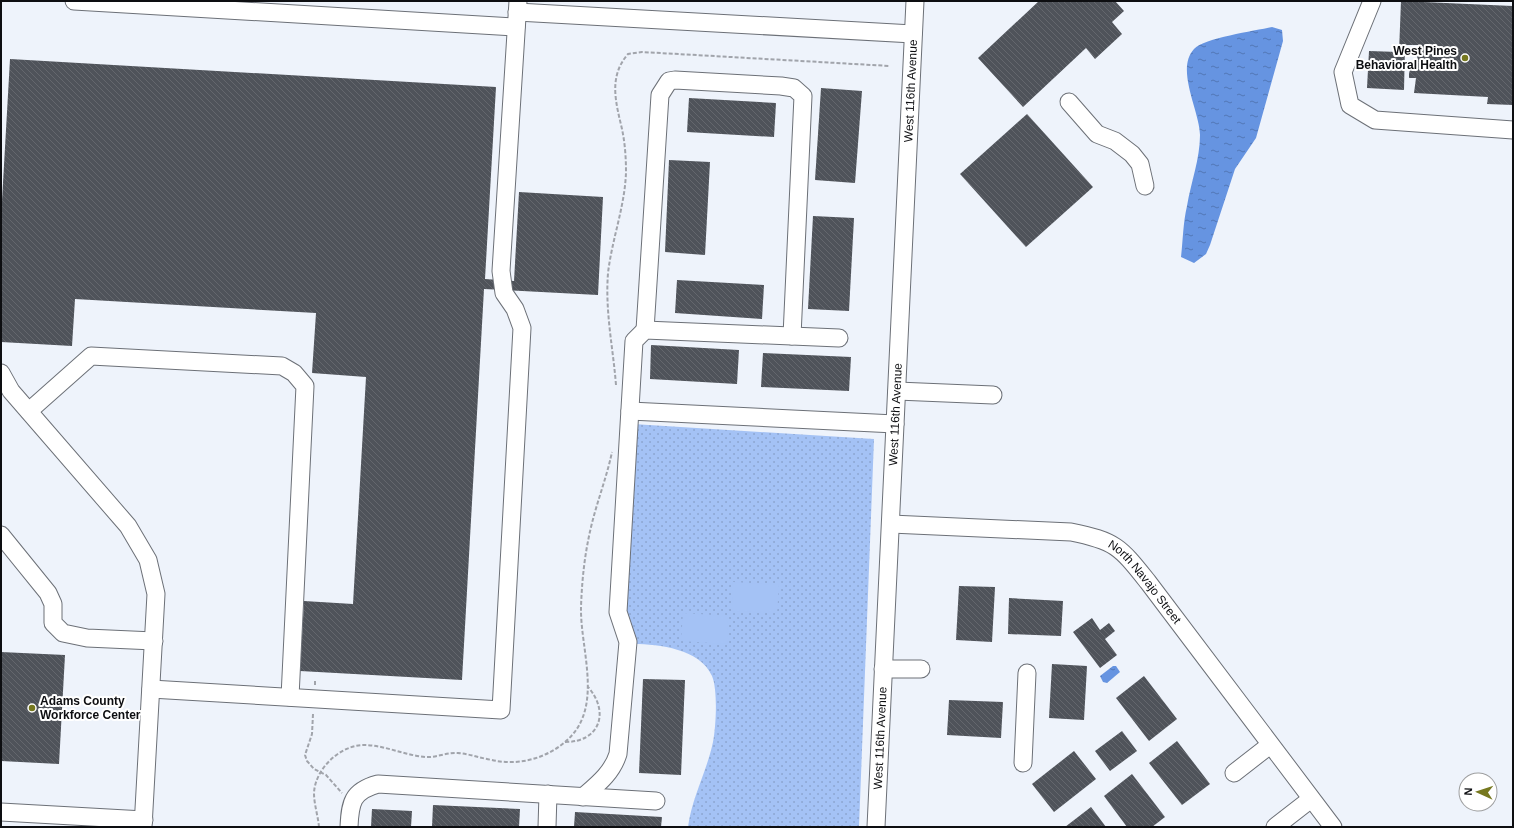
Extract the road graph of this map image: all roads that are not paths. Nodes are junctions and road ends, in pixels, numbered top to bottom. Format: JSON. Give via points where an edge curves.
{"nodes":[{"id":1,"x":74,"y":1,"type":"edge"},
{"id":2,"x":915,"y":1,"type":"edge"},
{"id":3,"x":1372,"y":1,"type":"edge"},
{"id":4,"x":517,"y":13,"type":"edge"},
{"id":5,"x":913,"y":34,"type":"junction"},
{"id":6,"x":1069,"y":102,"type":"dead end"},
{"id":7,"x":1513,"y":130,"type":"edge"},
{"id":8,"x":1145,"y":186,"type":"dead end"},
{"id":9,"x":645,"y":330,"type":"junction"},
{"id":10,"x":792,"y":336,"type":"junction"},
{"id":11,"x":840,"y":338,"type":"dead end"},
{"id":12,"x":1,"y":372,"type":"edge"},
{"id":13,"x":897,"y":391,"type":"junction"},
{"id":14,"x":6,"y":395,"type":"edge"},
{"id":15,"x":993,"y":395,"type":"dead end"},
{"id":16,"x":29,"y":411,"type":"junction"},
{"id":17,"x":630,"y":411,"type":"junction"},
{"id":18,"x":895,"y":424,"type":"junction"},
{"id":19,"x":891,"y":524,"type":"junction"},
{"id":20,"x":1,"y":535,"type":"edge"},
{"id":21,"x":154,"y":641,"type":"junction"},
{"id":22,"x":883,"y":669,"type":"junction"},
{"id":23,"x":921,"y":670,"type":"dead end"},
{"id":24,"x":1027,"y":673,"type":"dead end"},
{"id":25,"x":151,"y":689,"type":"junction"},
{"id":26,"x":290,"y":698,"type":"junction"},
{"id":27,"x":1270,"y":744,"type":"junction"},
{"id":28,"x":1024,"y":763,"type":"dead end"},
{"id":29,"x":1234,"y":773,"type":"dead end"},
{"id":30,"x":548,"y":794,"type":"junction"},
{"id":31,"x":583,"y":797,"type":"junction"},
{"id":32,"x":1311,"y":799,"type":"junction"},
{"id":33,"x":656,"y":801,"type":"dead end"},
{"id":34,"x":1,"y":812,"type":"edge"},
{"id":35,"x":144,"y":823,"type":"edge"},
{"id":36,"x":349,"y":827,"type":"edge"},
{"id":37,"x":547,"y":827,"type":"edge"},
{"id":38,"x":876,"y":827,"type":"edge"},
{"id":39,"x":1275,"y":827,"type":"edge"},
{"id":40,"x":1333,"y":827,"type":"edge"}],
"edges":[{"from":1,"to":4,"type":"street"},
{"from":2,"to":5,"type":"street","name":"West 116th Avenue"},
{"from":3,"to":7,"type":"street","via":[[1343,72],[1350,105],[1375,120]]},
{"from":4,"to":5,"type":"street"},
{"from":4,"to":26,"type":"street","via":[[501,271],[504,293],[515,309],[522,328],[501,710]]},
{"from":5,"to":13,"type":"street","name":"West 116th Avenue"},
{"from":6,"to":8,"type":"street","via":[[1097,134],[1115,141],[1132,154],[1140,164]]},
{"from":9,"to":10,"type":"street"},
{"from":9,"to":10,"type":"street","via":[[660,94],[669,82],[675,80],[781,86],[794,88],[803,96]]},
{"from":9,"to":17,"type":"street","via":[[634,341]]},
{"from":10,"to":11,"type":"street"},
{"from":12,"to":14,"type":"street"},
{"from":13,"to":15,"type":"street"},
{"from":13,"to":18,"type":"street","name":"West 116th Avenue"},
{"from":14,"to":16,"type":"street"},
{"from":16,"to":21,"type":"street","via":[[128,526],[148,560],[156,594]]},
{"from":16,"to":26,"type":"street","via":[[91,356],[282,366],[294,372],[305,386]]},
{"from":17,"to":18,"type":"street"},
{"from":17,"to":31,"type":"street","via":[[618,612],[628,642],[618,754],[615,763],[603,779]]},
{"from":18,"to":19,"type":"street","name":"West 116th Avenue"},
{"from":19,"to":22,"type":"street","name":"West 116th Avenue"},
{"from":19,"to":27,"type":"street","name":"North Navajo Street","via":[[1071,532],[1108,541],[1120,549],[1148,582]]},
{"from":20,"to":21,"type":"street","via":[[48,593],[52,604],[53,622],[63,633],[87,638]]},
{"from":21,"to":25,"type":"street"},
{"from":22,"to":23,"type":"street"},
{"from":22,"to":38,"type":"street","name":"West 116th Avenue"},
{"from":24,"to":28,"type":"street"},
{"from":25,"to":26,"type":"street"},
{"from":25,"to":35,"type":"street"},
{"from":27,"to":29,"type":"street"},
{"from":27,"to":32,"type":"street","name":"North Navajo Street"},
{"from":30,"to":31,"type":"street"},
{"from":30,"to":36,"type":"street","via":[[378,784],[360,790],[355,797],[350,808]]},
{"from":30,"to":37,"type":"street"},
{"from":31,"to":33,"type":"street"},
{"from":32,"to":39,"type":"street"},
{"from":32,"to":40,"type":"street","name":"North Navajo Street"},
{"from":34,"to":35,"type":"street"}]}
